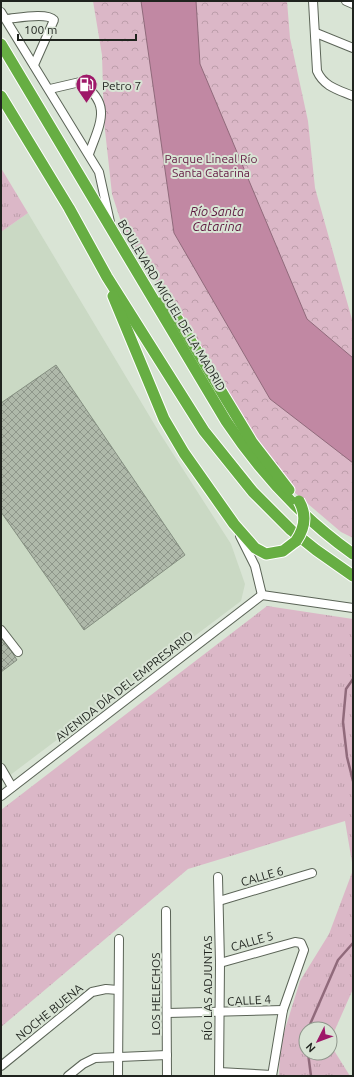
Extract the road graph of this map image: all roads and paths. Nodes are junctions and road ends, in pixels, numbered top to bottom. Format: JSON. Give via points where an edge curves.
{"nodes":[{"id":1,"x":313,"y":1,"type":"edge"},
{"id":2,"x":346,"y":1,"type":"edge"},
{"id":3,"x":353,"y":4,"type":"edge"},
{"id":4,"x":1,"y":12,"type":"edge"},
{"id":5,"x":7,"y":19,"type":"junction"},
{"id":6,"x":316,"y":33,"type":"junction"},
{"id":7,"x":1,"y":44,"type":"edge"},
{"id":8,"x":353,"y":48,"type":"edge"},
{"id":9,"x":34,"y":65,"type":"junction"},
{"id":10,"x":50,"y":89,"type":"junction"},
{"id":11,"x":1,"y":96,"type":"edge"},
{"id":12,"x":353,"y":96,"type":"edge"},
{"id":13,"x":89,"y":154,"type":"junction"},
{"id":14,"x":112,"y":229,"type":"junction"},
{"id":15,"x":107,"y":278,"type":"junction"},
{"id":16,"x":155,"y":300,"type":"junction"},
{"id":17,"x":234,"y":524,"type":"junction"},
{"id":18,"x":353,"y":554,"type":"edge"},
{"id":19,"x":353,"y":576,"type":"edge"},
{"id":20,"x":262,"y":595,"type":"junction"},
{"id":21,"x":353,"y":608,"type":"edge"},
{"id":22,"x":1,"y":630,"type":"edge"},
{"id":23,"x":18,"y":652,"type":"dead end"},
{"id":24,"x":1,"y":768,"type":"edge"},
{"id":25,"x":12,"y":787,"type":"junction"},
{"id":26,"x":1,"y":796,"type":"edge"},
{"id":27,"x":312,"y":873,"type":"dead end"},
{"id":28,"x":218,"y":877,"type":"dead end"},
{"id":29,"x":219,"y":901,"type":"junction"},
{"id":30,"x":166,"y":912,"type":"dead end"},
{"id":31,"x":119,"y":939,"type":"dead end"},
{"id":32,"x":220,"y":963,"type":"junction"},
{"id":33,"x":118,"y":990,"type":"junction"},
{"id":34,"x":283,"y":1010,"type":"junction"},
{"id":35,"x":168,"y":1013,"type":"junction"},
{"id":36,"x":219,"y":1013,"type":"junction"},
{"id":37,"x":167,"y":1055,"type":"junction"},
{"id":38,"x":118,"y":1056,"type":"junction"},
{"id":39,"x":1,"y":1066,"type":"edge"},
{"id":40,"x":219,"y":1074,"type":"edge"},
{"id":41,"x":68,"y":1076,"type":"edge"},
{"id":42,"x":118,"y":1076,"type":"edge"},
{"id":43,"x":167,"y":1076,"type":"edge"},
{"id":44,"x":272,"y":1076,"type":"edge"}],
"edges":[{"from":1,"to":6,"type":"street"},
{"from":2,"to":3,"type":"street"},
{"from":4,"to":5,"type":"street"},
{"from":5,"to":9,"type":"street"},
{"from":5,"to":9,"type":"street","via":[[51,16],[54,20]]},
{"from":6,"to":8,"type":"street"},
{"from":6,"to":12,"type":"street","via":[[318,71],[322,81]]},
{"from":7,"to":14,"type":"highway","name":"BOULEVARD MIGUEL DE LA MADRID"},
{"from":9,"to":10,"type":"street"},
{"from":10,"to":13,"type":"street"},
{"from":10,"to":13,"type":"street","via":[[80,82],[91,89],[102,107]]},
{"from":11,"to":15,"type":"highway","via":[[69,208]]},
{"from":13,"to":14,"type":"street","via":[[99,172]]},
{"from":14,"to":16,"type":"highway","name":"BOULEVARD MIGUEL DE LA MADRID"},
{"from":15,"to":17,"type":"highway","via":[[164,419]]},
{"from":15,"to":19,"type":"highway","via":[[204,431],[252,492],[291,530]]},
{"from":16,"to":17,"type":"highway","bridge":true,"via":[[178,320],[252,442],[298,501],[304,516],[303,529],[299,536],[284,551],[267,554],[255,548]]},
{"from":16,"to":18,"type":"highway","name":"BOULEVARD MIGUEL DE LA MADRID","via":[[247,452],[314,524]]},
{"from":17,"to":20,"type":"street","via":[[255,566]]},
{"from":20,"to":21,"type":"street"},
{"from":20,"to":25,"type":"street","name":"AVENIDA DÍA DEL EMPRESARIO"},
{"from":22,"to":23,"type":"street"},
{"from":24,"to":25,"type":"street"},
{"from":25,"to":26,"type":"street","name":"AVENIDA DÍA DEL EMPRESARIO"},
{"from":27,"to":29,"type":"street","name":"CALLE 6"},
{"from":28,"to":29,"type":"street","name":"RÍO LAS ADJUNTAS"},
{"from":29,"to":32,"type":"street","name":"RÍO LAS ADJUNTAS"},
{"from":30,"to":35,"type":"street","name":"LOS HELECHOS"},
{"from":31,"to":33,"type":"street"},
{"from":32,"to":34,"type":"street","name":"CALLE 5","via":[[290,943],[301,943],[304,950]]},
{"from":32,"to":36,"type":"street","name":"RÍO LAS ADJUNTAS"},
{"from":33,"to":38,"type":"street"},
{"from":33,"to":39,"type":"street","name":"NOCHE BUENA","via":[[92,992]]},
{"from":34,"to":36,"type":"street","name":"CALLE 4"},
{"from":34,"to":44,"type":"street"},
{"from":35,"to":36,"type":"street","name":"CALLE 4"},
{"from":35,"to":37,"type":"street","name":"LOS HELECHOS"},
{"from":36,"to":40,"type":"street","name":"RÍO LAS ADJUNTAS"},
{"from":37,"to":38,"type":"street"},
{"from":37,"to":43,"type":"street","name":"LOS HELECHOS"},
{"from":38,"to":41,"type":"street","via":[[95,1058]]},
{"from":38,"to":42,"type":"street"},
{"from":40,"to":44,"type":"street"}]}
